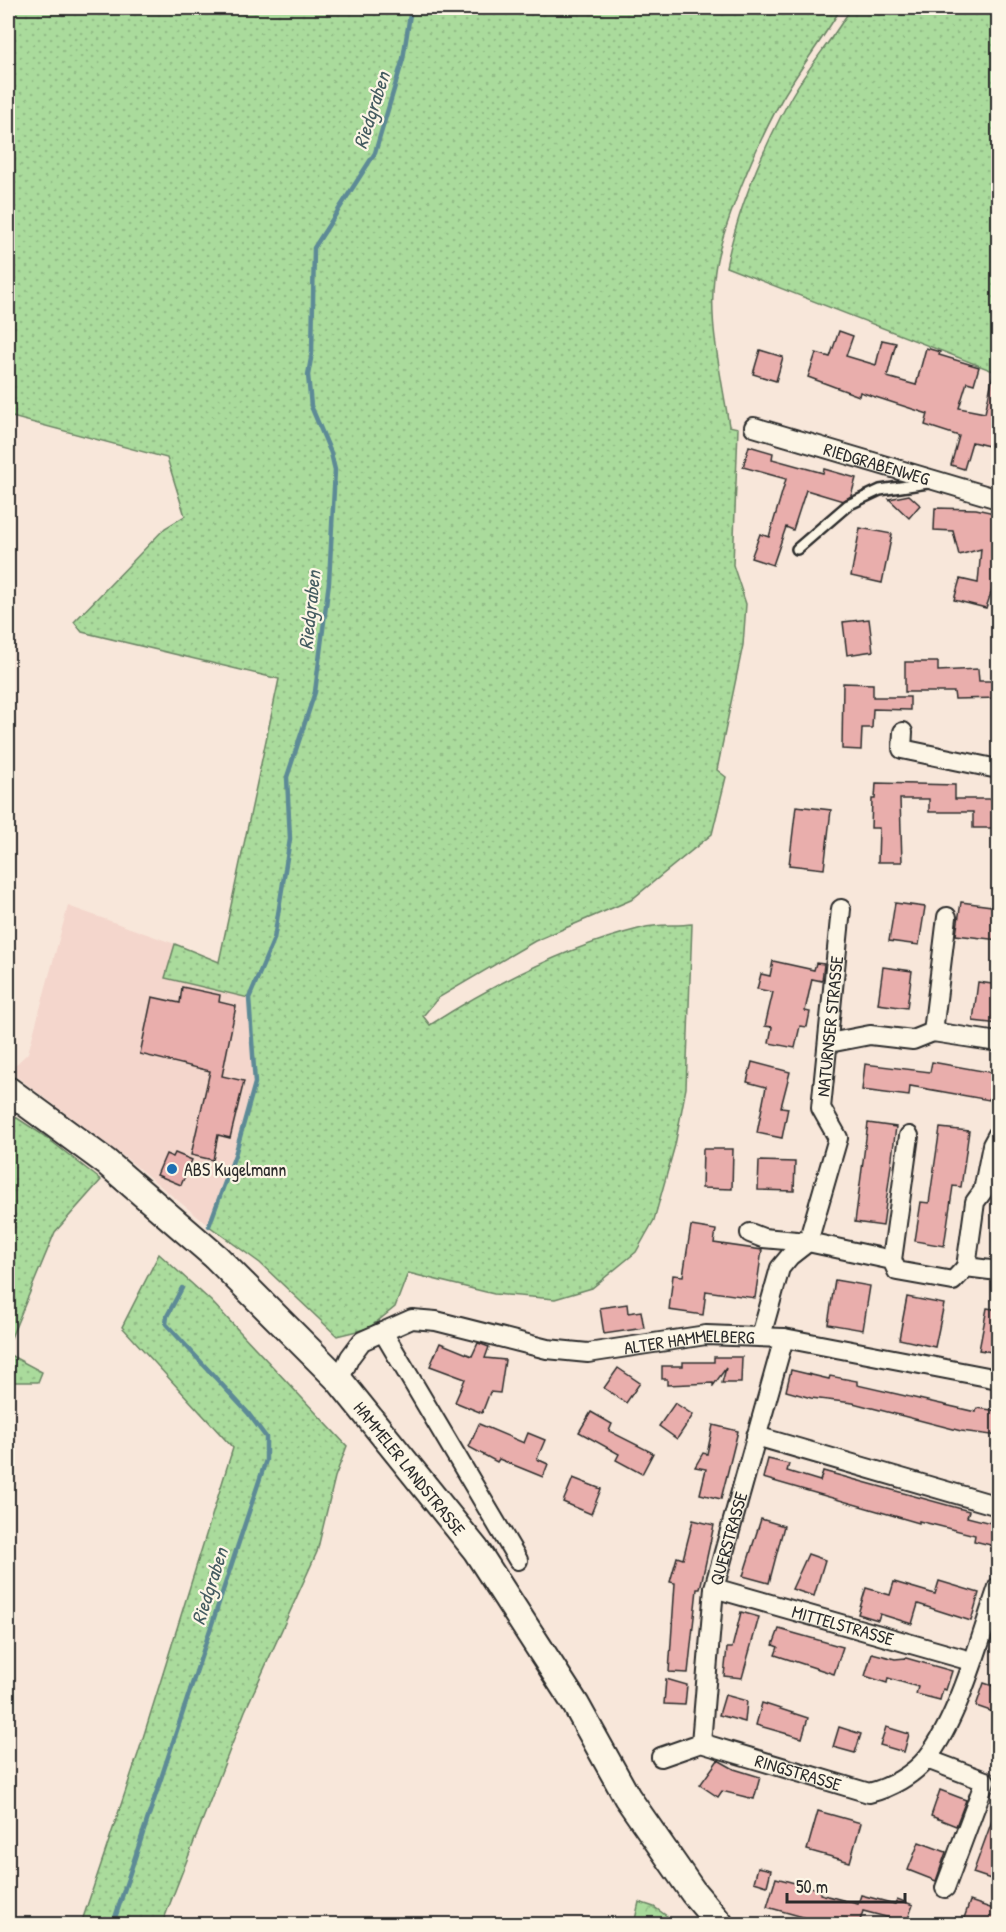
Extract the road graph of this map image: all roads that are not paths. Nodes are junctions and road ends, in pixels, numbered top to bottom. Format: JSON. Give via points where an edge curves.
{"nodes":[{"id":1,"x":754,"y":427,"type":"dead end"},
{"id":2,"x":940,"y":482,"type":"junction"},
{"id":3,"x":999,"y":499,"type":"edge"},
{"id":4,"x":797,"y":549,"type":"dead end"},
{"id":5,"x":903,"y":732,"type":"dead end"},
{"id":6,"x":999,"y":769,"type":"edge"},
{"id":7,"x":841,"y":909,"type":"dead end"},
{"id":8,"x":947,"y":917,"type":"dead end"},
{"id":9,"x":933,"y":1032,"type":"junction"},
{"id":10,"x":999,"y":1042,"type":"edge"},
{"id":11,"x":829,"y":1043,"type":"junction"},
{"id":12,"x":8,"y":1090,"type":"edge"},
{"id":13,"x":999,"y":1134,"type":"edge"},
{"id":14,"x":909,"y":1136,"type":"dead end"},
{"id":15,"x":750,"y":1233,"type":"dead end"},
{"id":16,"x":808,"y":1242,"type":"junction"},
{"id":17,"x":892,"y":1260,"type":"junction"},
{"id":18,"x":966,"y":1267,"type":"junction"},
{"id":19,"x":999,"y":1271,"type":"edge"},
{"id":20,"x":383,"y":1332,"type":"junction"},
{"id":21,"x":760,"y":1336,"type":"junction"},
{"id":22,"x":784,"y":1338,"type":"junction"},
{"id":23,"x":999,"y":1379,"type":"edge"},
{"id":24,"x":339,"y":1380,"type":"junction"},
{"id":25,"x":756,"y":1436,"type":"junction"},
{"id":26,"x":999,"y":1506,"type":"edge"},
{"id":27,"x":518,"y":1560,"type":"dead end"},
{"id":28,"x":999,"y":1587,"type":"edge"},
{"id":29,"x":714,"y":1588,"type":"junction"},
{"id":30,"x":971,"y":1662,"type":"junction"},
{"id":31,"x":701,"y":1743,"type":"junction"},
{"id":32,"x":661,"y":1757,"type":"dead end"},
{"id":33,"x":927,"y":1759,"type":"junction"},
{"id":34,"x":945,"y":1888,"type":"dead end"},
{"id":35,"x":720,"y":1924,"type":"edge"}],
"edges":[{"from":1,"to":2,"type":"street","name":"RIEDGRABENWEG"},
{"from":2,"to":3,"type":"street","name":"RIEDGRABENWEG"},
{"from":2,"to":4,"type":"lane","via":[[880,490],[848,505]]},
{"from":5,"to":6,"type":"street","via":[[902,749]]},
{"from":7,"to":11,"type":"street","name":"NATURNSER STRASSE"},
{"from":8,"to":9,"type":"street"},
{"from":9,"to":10,"type":"street"},
{"from":9,"to":11,"type":"street","via":[[914,1040],[870,1035]]},
{"from":11,"to":16,"type":"street","name":"NATURNSER STRASSE","via":[[821,1108],[838,1138]]},
{"from":12,"to":24,"type":"main road","name":"HAMMELER LANDSTRASSE","via":[[131,1175]]},
{"from":13,"to":18,"type":"street","via":[[992,1145],[983,1191],[975,1202]]},
{"from":14,"to":17,"type":"street"},
{"from":15,"to":16,"type":"street"},
{"from":16,"to":17,"type":"street"},
{"from":16,"to":21,"type":"street","via":[[780,1268]]},
{"from":17,"to":18,"type":"street","via":[[897,1271],[953,1281]]},
{"from":18,"to":19,"type":"street"},
{"from":20,"to":21,"type":"street","name":"ALTER HAMMELBERG","via":[[412,1319],[436,1321],[547,1348],[588,1353],[706,1335]]},
{"from":20,"to":24,"type":"street","name":"ALTER HAMMELBERG","via":[[362,1341]]},
{"from":20,"to":27,"type":"street"},
{"from":21,"to":22,"type":"street","name":"ALTER HAMMELBERG"},
{"from":22,"to":23,"type":"street","name":"ALTER HAMMELBERG"},
{"from":22,"to":25,"type":"street","name":"QUERSTRASSE"},
{"from":24,"to":35,"type":"main road","name":"HAMMELER LANDSTRASSE","via":[[476,1550],[576,1705],[627,1797]]},
{"from":25,"to":26,"type":"street"},
{"from":25,"to":29,"type":"street","name":"QUERSTRASSE"},
{"from":28,"to":30,"type":"street","name":"RINGSTRASSE"},
{"from":29,"to":30,"type":"street","name":"MITTELSTRASSE"},
{"from":29,"to":31,"type":"street","name":"QUERSTRASSE"},
{"from":30,"to":33,"type":"street","name":"RINGSTRASSE","via":[[950,1721]]},
{"from":31,"to":32,"type":"street"},
{"from":31,"to":33,"type":"street","name":"RINGSTRASSE","via":[[869,1793],[890,1788]]},
{"from":33,"to":34,"type":"street","via":[[985,1781]]}]}
